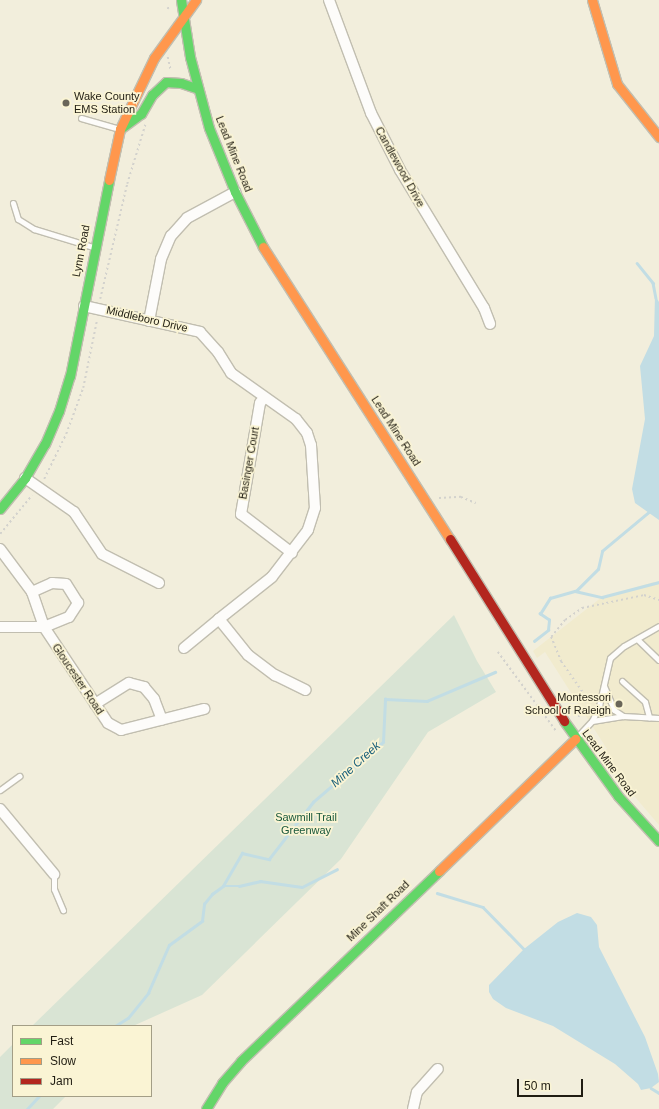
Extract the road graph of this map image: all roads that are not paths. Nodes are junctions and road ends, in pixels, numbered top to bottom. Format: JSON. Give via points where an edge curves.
{"nodes":[{"id":1,"x":181,"y":0,"type":"edge"},
{"id":2,"x":196,"y":0,"type":"edge"},
{"id":3,"x":329,"y":0,"type":"edge"},
{"id":4,"x":592,"y":0,"type":"edge"},
{"id":5,"x":182,"y":16,"type":"junction"},
{"id":6,"x":198,"y":89,"type":"junction"},
{"id":7,"x":81,"y":118,"type":"dead end"},
{"id":8,"x":120,"y":129,"type":"junction"},
{"id":9,"x":659,"y":137,"type":"edge"},
{"id":10,"x":235,"y":192,"type":"junction"},
{"id":11,"x":13,"y":202,"type":"dead end"},
{"id":12,"x":94,"y":247,"type":"junction"},
{"id":13,"x":84,"y":306,"type":"junction"},
{"id":14,"x":149,"y":321,"type":"junction"},
{"id":15,"x":490,"y":324,"type":"dead end"},
{"id":16,"x":264,"y":398,"type":"junction"},
{"id":17,"x":25,"y":478,"type":"junction"},
{"id":18,"x":0,"y":509,"type":"edge"},
{"id":19,"x":0,"y":549,"type":"edge"},
{"id":20,"x":292,"y":553,"type":"junction"},
{"id":21,"x":159,"y":583,"type":"dead end"},
{"id":22,"x":32,"y":592,"type":"junction"},
{"id":23,"x":219,"y":619,"type":"junction"},
{"id":24,"x":659,"y":626,"type":"edge"},
{"id":25,"x":44,"y":627,"type":"junction"},
{"id":26,"x":0,"y":628,"type":"edge"},
{"id":27,"x":637,"y":639,"type":"junction"},
{"id":28,"x":184,"y":648,"type":"dead end"},
{"id":29,"x":659,"y":660,"type":"edge"},
{"id":30,"x":622,"y":681,"type":"dead end"},
{"id":31,"x":604,"y":683,"type":"junction"},
{"id":32,"x":306,"y":690,"type":"dead end"},
{"id":33,"x":95,"y":704,"type":"junction"},
{"id":34,"x":204,"y":709,"type":"dead end"},
{"id":35,"x":623,"y":716,"type":"junction"},
{"id":36,"x":649,"y":717,"type":"junction"},
{"id":37,"x":659,"y":718,"type":"edge"},
{"id":38,"x":162,"y":720,"type":"junction"},
{"id":39,"x":592,"y":720,"type":"junction"},
{"id":40,"x":575,"y":739,"type":"junction"},
{"id":41,"x":19,"y":776,"type":"dead end"},
{"id":42,"x":0,"y":790,"type":"edge"},
{"id":43,"x":0,"y":809,"type":"edge"},
{"id":44,"x":659,"y":841,"type":"edge"},
{"id":45,"x":54,"y":874,"type":"joint"},
{"id":46,"x":63,"y":910,"type":"dead end"},
{"id":47,"x":438,"y":1069,"type":"dead end"},
{"id":48,"x":206,"y":1109,"type":"edge"},
{"id":49,"x":413,"y":1109,"type":"edge"}],
"edges":[{"from":1,"to":5,"type":"main road","name":"Lead Mine Road"},
{"from":2,"to":5,"type":"main road","name":"Lynn Road"},
{"from":3,"to":15,"type":"street","name":"Candlewood Drive","via":[[378,126],[400,170],[481,303]]},
{"from":4,"to":9,"type":"main road","via":[[617,84],[624,97]]},
{"from":5,"to":6,"type":"main road","name":"Lead Mine Road"},
{"from":5,"to":8,"type":"main road","name":"Lynn Road","via":[[144,76]]},
{"from":6,"to":8,"type":"main road","via":[[180,83],[166,82],[152,95],[142,114]]},
{"from":6,"to":10,"type":"main road","name":"Lead Mine Road","via":[[209,128]]},
{"from":7,"to":8,"type":"lane"},
{"from":8,"to":12,"type":"main road","name":"Lynn Road"},
{"from":10,"to":14,"type":"street","via":[[187,218],[175,231],[161,259]]},
{"from":10,"to":40,"type":"main road","name":"Lead Mine Road","via":[[259,241],[430,506]]},
{"from":11,"to":12,"type":"lane","via":[[18,219],[34,229]]},
{"from":12,"to":13,"type":"main road","name":"Lynn Road"},
{"from":13,"to":14,"type":"street","name":"Middleboro Drive"},
{"from":13,"to":17,"type":"main road","name":"Lynn Road","via":[[70,376],[59,411],[45,444]]},
{"from":14,"to":16,"type":"street","name":"Middleboro Drive","via":[[200,332],[218,352],[231,373]]},
{"from":16,"to":20,"type":"street","name":"Middleboro Drive","via":[[296,419],[307,433],[311,445],[315,508],[308,530]]},
{"from":16,"to":20,"type":"street","name":"Basinger Court","via":[[260,403],[241,514]]},
{"from":17,"to":18,"type":"main road","name":"Lynn Road"},
{"from":17,"to":21,"type":"street","via":[[74,512],[102,554]]},
{"from":19,"to":22,"type":"street","name":"Gloucester Road"},
{"from":20,"to":23,"type":"street","name":"Middleboro Drive","via":[[272,577]]},
{"from":22,"to":25,"type":"street","name":"Gloucester Road"},
{"from":22,"to":25,"type":"street","via":[[52,583],[66,584],[78,603],[69,617]]},
{"from":23,"to":28,"type":"street","name":"Middleboro Drive"},
{"from":23,"to":32,"type":"street","via":[[248,655],[275,675]]},
{"from":24,"to":27,"type":"lane"},
{"from":25,"to":26,"type":"street"},
{"from":25,"to":33,"type":"street","name":"Gloucester Road"},
{"from":27,"to":29,"type":"lane"},
{"from":27,"to":31,"type":"lane","via":[[610,658]]},
{"from":30,"to":36,"type":"lane","via":[[645,702]]},
{"from":31,"to":35,"type":"lane","via":[[606,697],[614,710]]},
{"from":31,"to":39,"type":"lane","via":[[599,706]]},
{"from":33,"to":38,"type":"street","name":"Gloucester Road","via":[[108,724],[121,730]]},
{"from":33,"to":38,"type":"street","via":[[129,683],[144,687],[154,699]]},
{"from":34,"to":38,"type":"street","name":"Gloucester Road"},
{"from":35,"to":36,"type":"lane"},
{"from":35,"to":39,"type":"lane"},
{"from":36,"to":37,"type":"lane"},
{"from":39,"to":40,"type":"lane"},
{"from":40,"to":44,"type":"main road","name":"Lead Mine Road","via":[[618,796]]},
{"from":40,"to":48,"type":"main road","name":"Mine Shaft Road","via":[[241,1061],[222,1083]]},
{"from":41,"to":42,"type":"lane"},
{"from":43,"to":45,"type":"street"},
{"from":45,"to":46,"type":"lane","via":[[54,889]]},
{"from":47,"to":49,"type":"street","via":[[417,1092]]}]}
